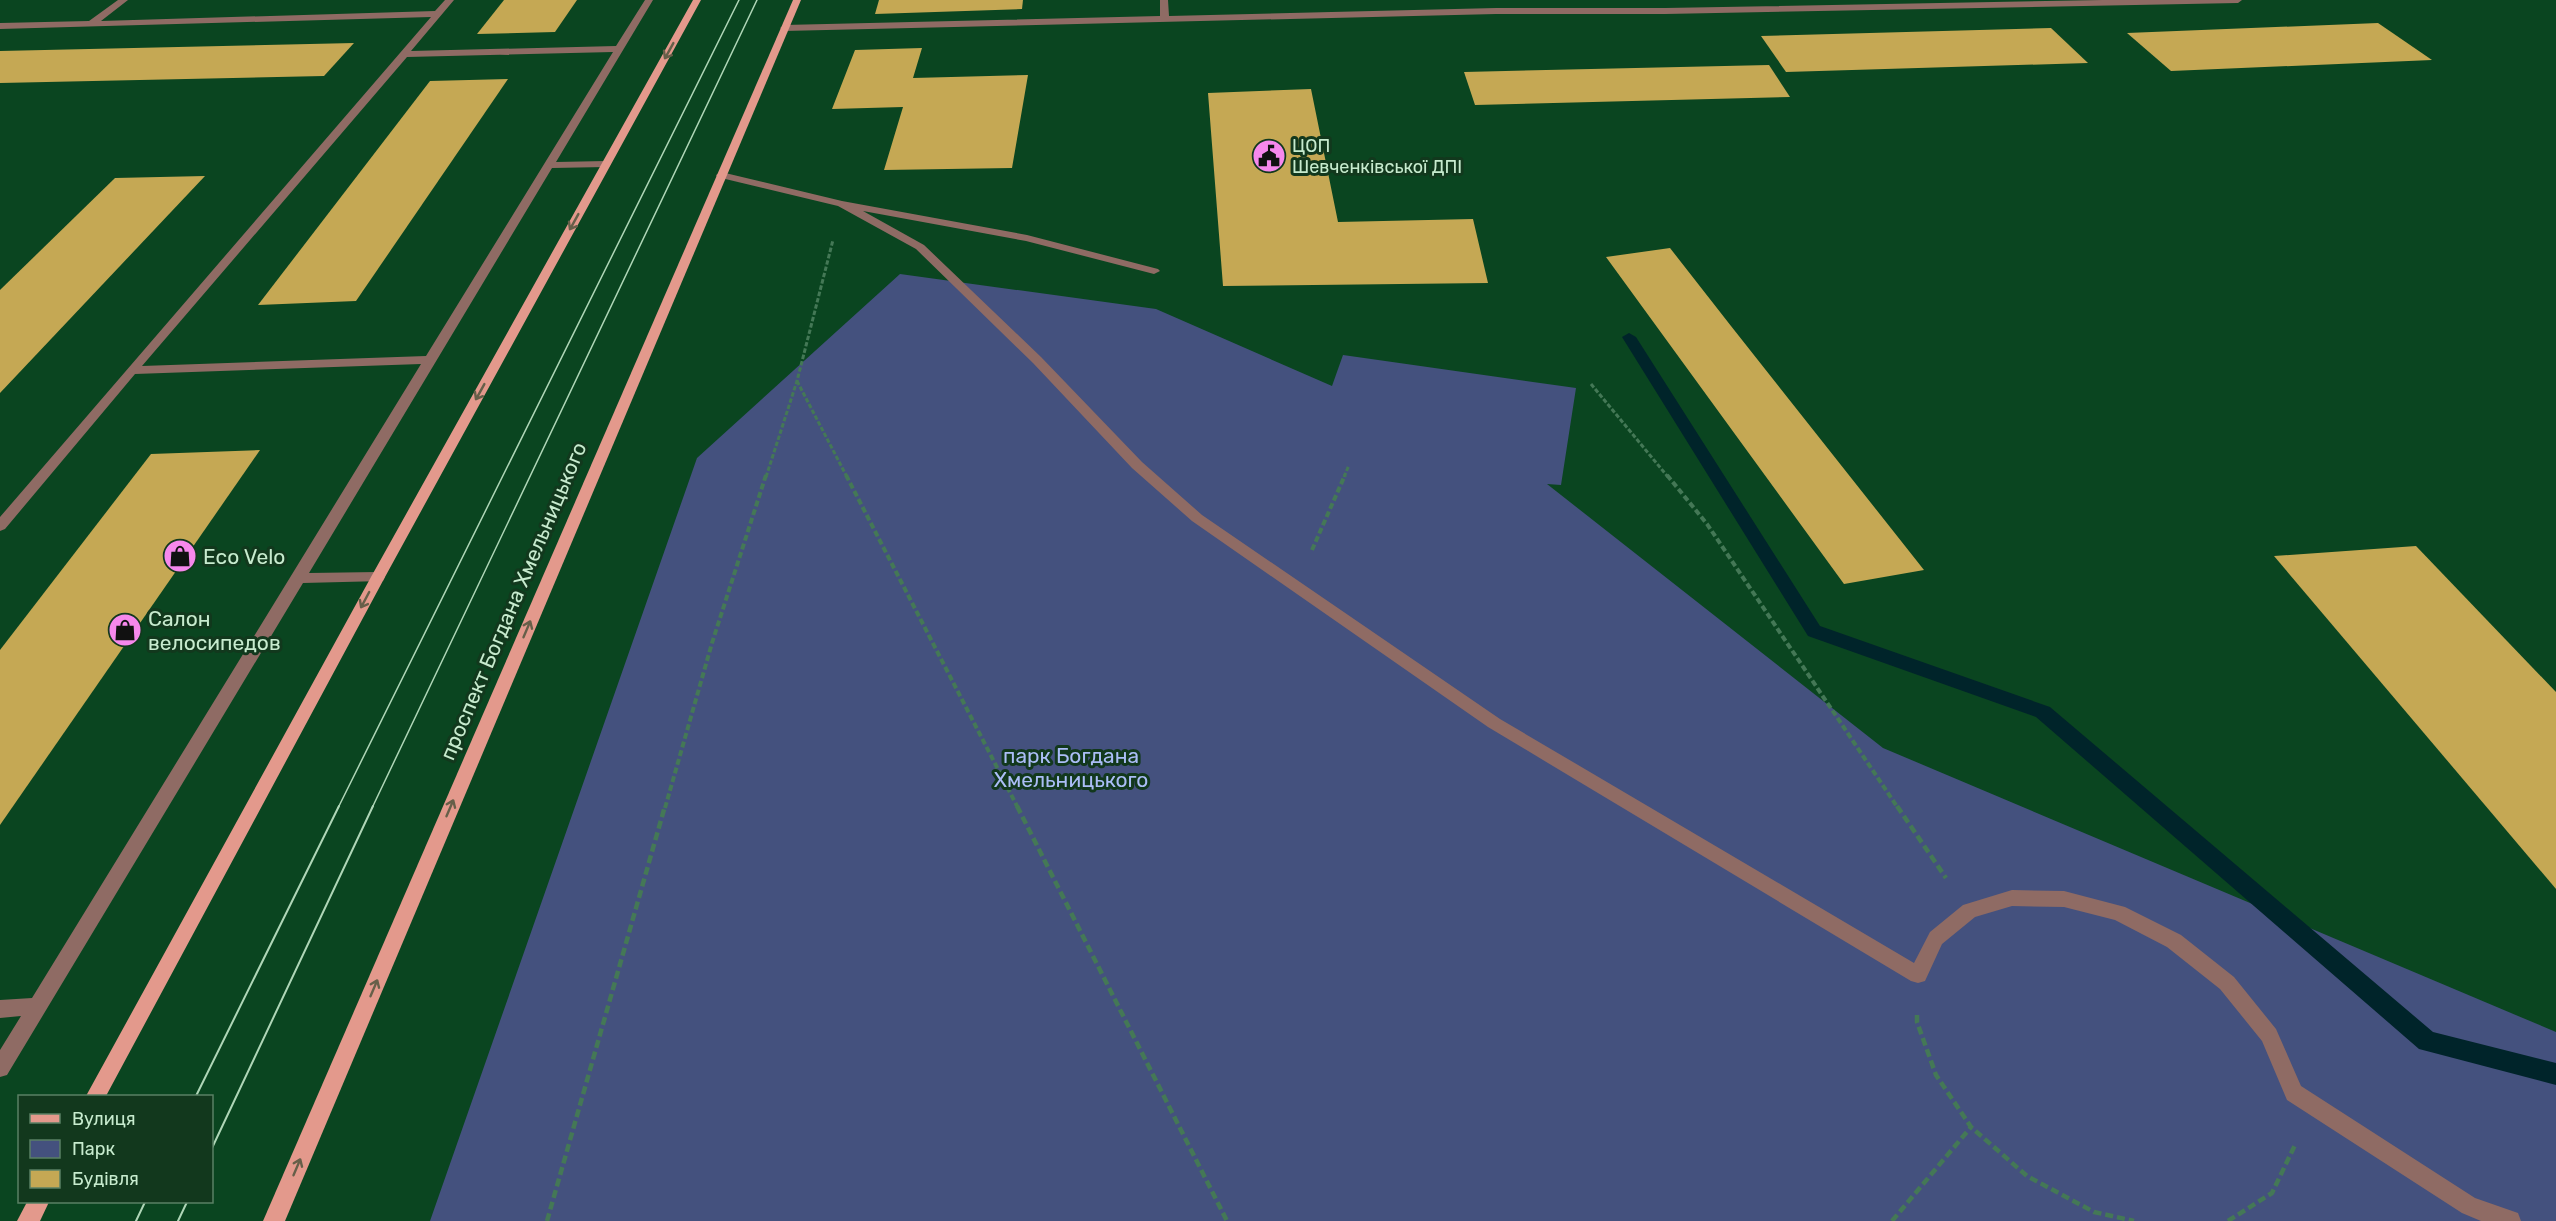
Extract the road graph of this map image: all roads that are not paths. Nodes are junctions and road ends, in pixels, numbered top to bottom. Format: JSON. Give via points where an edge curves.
{"nodes":[{"id":1,"x":124,"y":0,"type":"edge"},
{"id":2,"x":450,"y":0,"type":"edge"},
{"id":3,"x":649,"y":0,"type":"edge"},
{"id":4,"x":697,"y":0,"type":"edge"},
{"id":5,"x":797,"y":0,"type":"edge"},
{"id":6,"x":1164,"y":0,"type":"edge"},
{"id":7,"x":1658,"y":0,"type":"edge"},
{"id":8,"x":2238,"y":0,"type":"edge"},
{"id":9,"x":2179,"y":1,"type":"edge"},
{"id":10,"x":1665,"y":11,"type":"junction"},
{"id":11,"x":438,"y":14,"type":"junction"},
{"id":12,"x":1165,"y":19,"type":"junction"},
{"id":13,"x":91,"y":24,"type":"junction"},
{"id":14,"x":0,"y":26,"type":"edge"},
{"id":15,"x":784,"y":28,"type":"junction"},
{"id":16,"x":620,"y":49,"type":"junction"},
{"id":17,"x":404,"y":54,"type":"junction"},
{"id":18,"x":606,"y":164,"type":"junction"},
{"id":19,"x":548,"y":165,"type":"junction"},
{"id":20,"x":721,"y":175,"type":"junction"},
{"id":21,"x":842,"y":204,"type":"junction"},
{"id":22,"x":1154,"y":271,"type":"dead end"},
{"id":23,"x":431,"y":360,"type":"junction"},
{"id":24,"x":131,"y":370,"type":"junction"},
{"id":25,"x":0,"y":526,"type":"edge"},
{"id":26,"x":378,"y":577,"type":"junction"},
{"id":27,"x":298,"y":578,"type":"junction"},
{"id":28,"x":37,"y":1006,"type":"junction"},
{"id":29,"x":0,"y":1009,"type":"edge"},
{"id":30,"x":0,"y":1068,"type":"edge"},
{"id":31,"x":97,"y":1095,"type":"edge"},
{"id":32,"x":38,"y":1203,"type":"edge"},
{"id":33,"x":28,"y":1221,"type":"edge"},
{"id":34,"x":274,"y":1221,"type":"edge"},
{"id":35,"x":2510,"y":1221,"type":"edge"}],
"edges":[{"from":1,"to":13,"type":"street"},
{"from":2,"to":11,"type":"street"},
{"from":3,"to":16,"type":"street"},
{"from":4,"to":18,"type":"main road","one_way":true},
{"from":5,"to":15,"type":"main road","name":"проспект Богдана Хмельницького"},
{"from":6,"to":12,"type":"street"},
{"from":7,"to":10,"type":"street"},
{"from":8,"to":9,"type":"street"},
{"from":9,"to":10,"type":"street"},
{"from":10,"to":12,"type":"street"},
{"from":11,"to":13,"type":"street"},
{"from":11,"to":17,"type":"street"},
{"from":12,"to":15,"type":"street"},
{"from":13,"to":14,"type":"street"},
{"from":15,"to":20,"type":"main road","name":"проспект Богдана Хмельницького"},
{"from":16,"to":17,"type":"street"},
{"from":16,"to":19,"type":"street"},
{"from":17,"to":24,"type":"street"},
{"from":18,"to":19,"type":"street"},
{"from":18,"to":26,"type":"main road","one_way":true},
{"from":19,"to":23,"type":"street"},
{"from":20,"to":21,"type":"street"},
{"from":34,"to":20,"type":"main road","name":"проспект Богдана Хмельницького","one_way":true},
{"from":21,"to":22,"type":"street","via":[[1027,238]]},
{"from":21,"to":35,"type":"street","via":[[920,247],[1037,360],[1137,465],[1197,518],[1494,723],[1918,975],[1936,938],[1969,911],[2012,898],[2064,899],[2119,913],[2174,941],[2227,983],[2270,1035],[2294,1093],[2469,1206]]},
{"from":23,"to":24,"type":"street"},
{"from":23,"to":27,"type":"street"},
{"from":24,"to":25,"type":"street"},
{"from":26,"to":27,"type":"street"},
{"from":26,"to":31,"type":"main road","one_way":true},
{"from":27,"to":28,"type":"street"},
{"from":28,"to":29,"type":"street"},
{"from":28,"to":30,"type":"street"},
{"from":32,"to":33,"type":"main road"}]}
